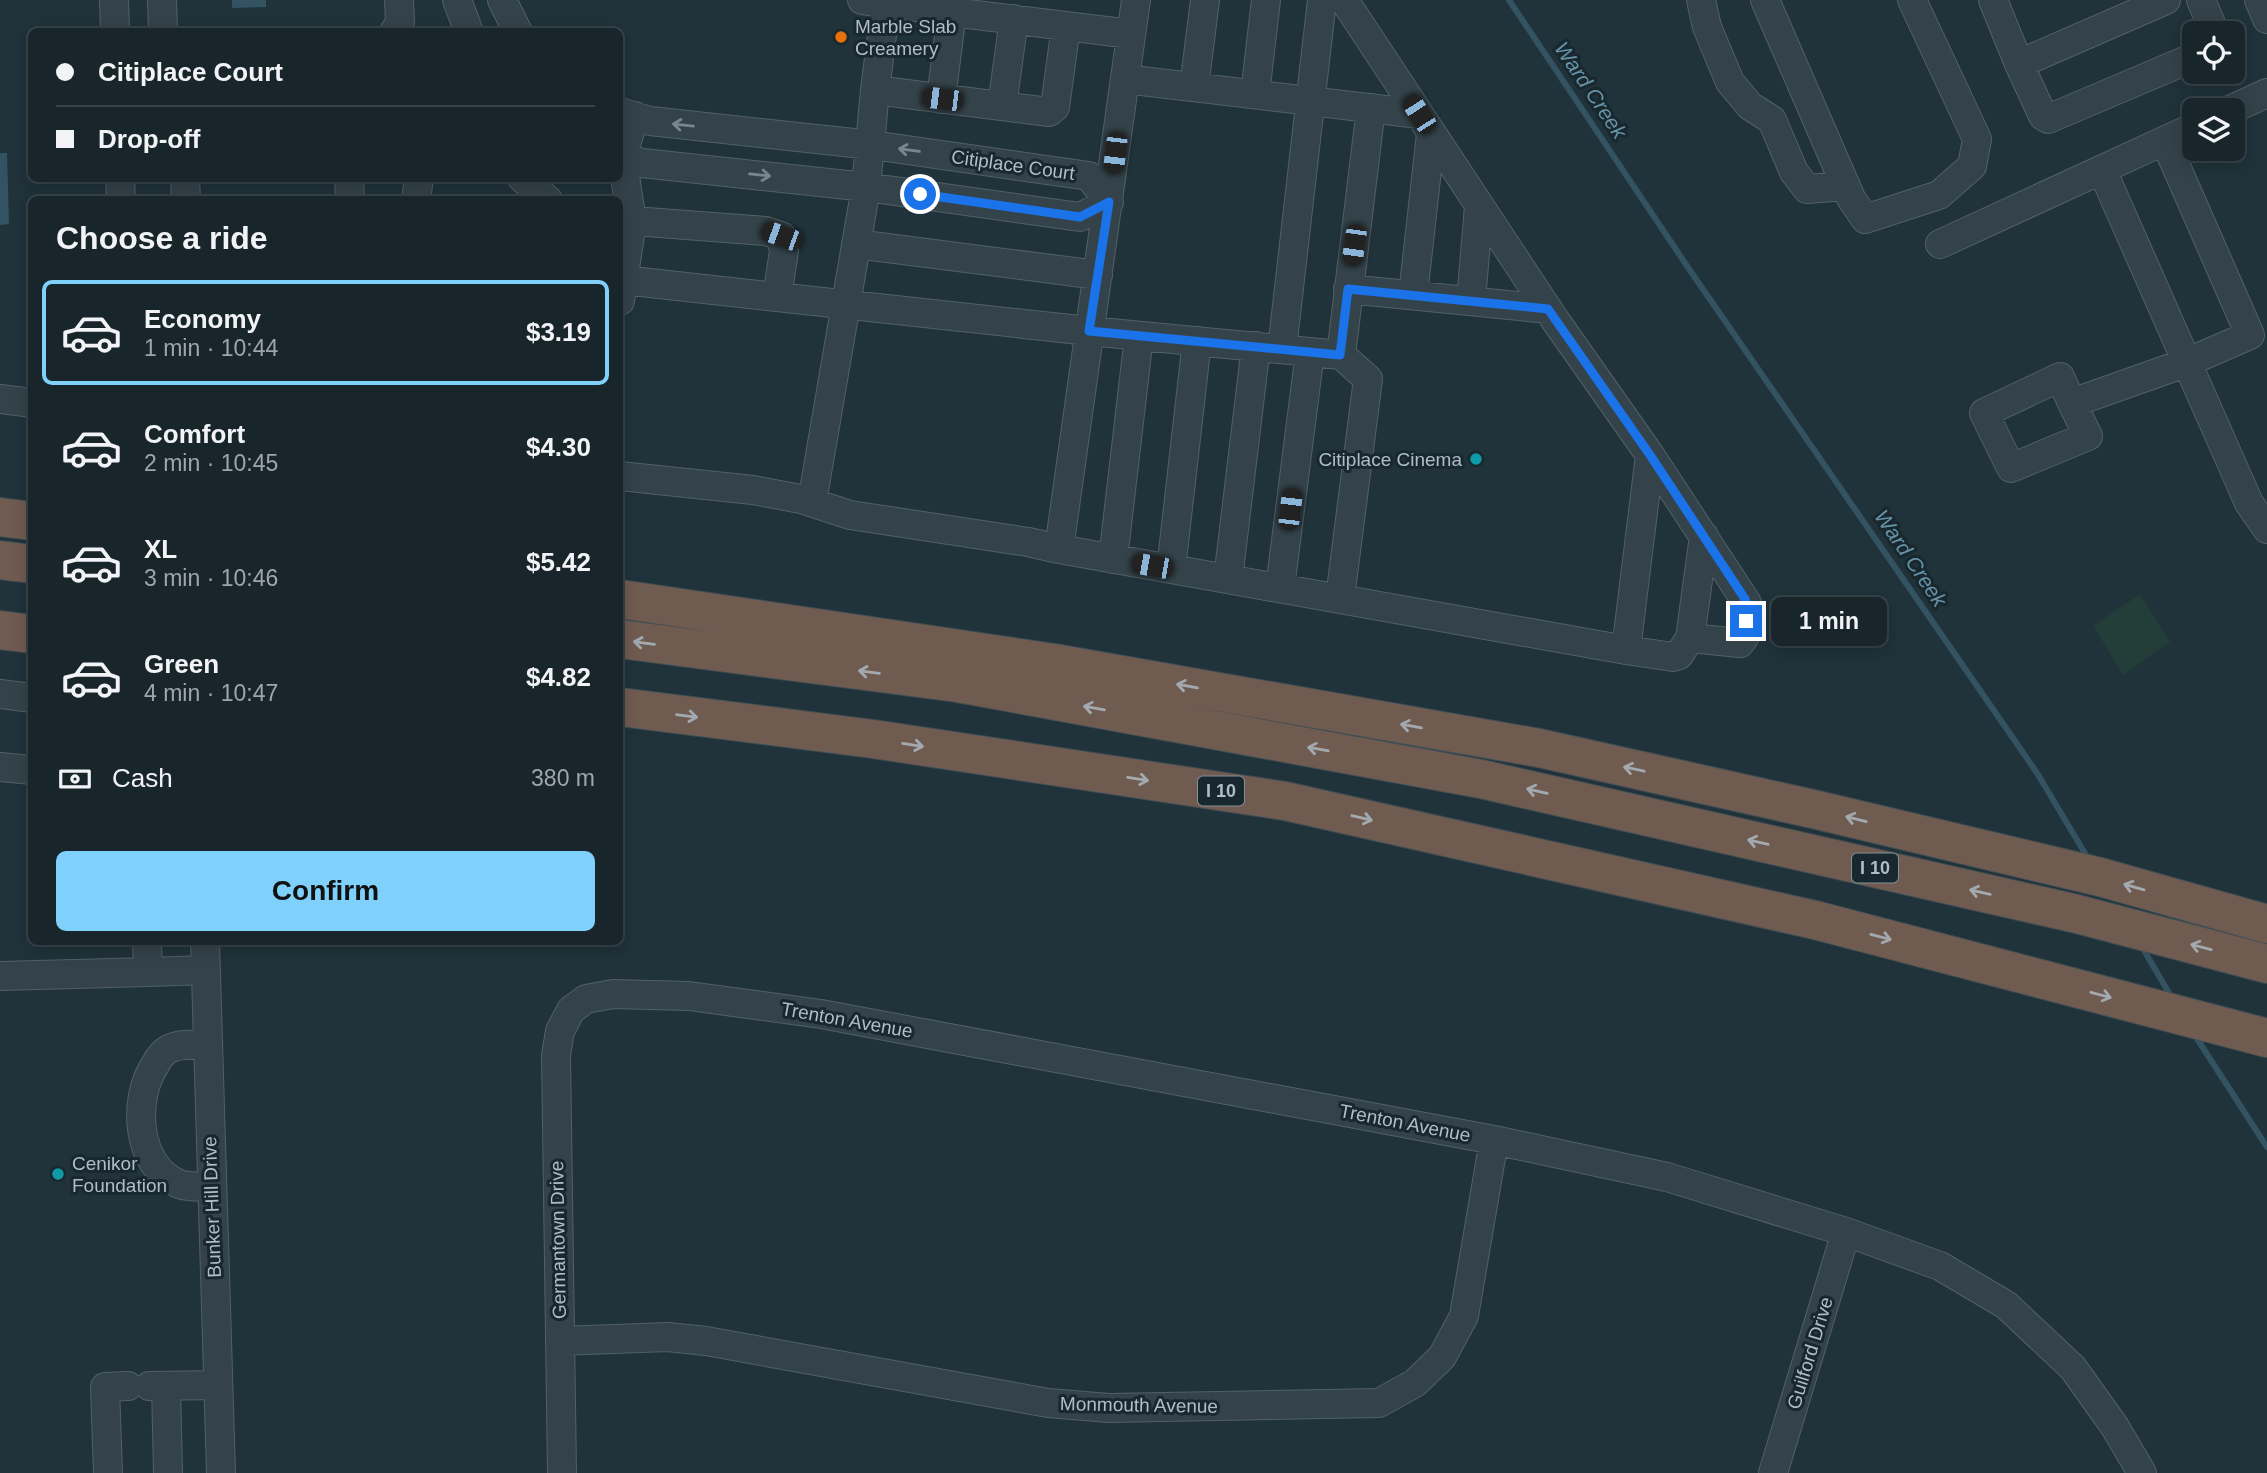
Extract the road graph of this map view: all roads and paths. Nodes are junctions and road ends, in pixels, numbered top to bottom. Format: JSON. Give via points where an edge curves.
{"nodes":[{"id":1,"x":114,"y":0,"type":"edge"},
{"id":2,"x":162,"y":0,"type":"edge"},
{"id":3,"x":399,"y":0,"type":"edge"},
{"id":4,"x":457,"y":0,"type":"edge"},
{"id":5,"x":1136,"y":0,"type":"edge"},
{"id":6,"x":1205,"y":0,"type":"edge"},
{"id":7,"x":1266,"y":0,"type":"edge"},
{"id":8,"x":1322,"y":0,"type":"edge"},
{"id":9,"x":1344,"y":0,"type":"edge"},
{"id":10,"x":1701,"y":0,"type":"edge"},
{"id":11,"x":1765,"y":0,"type":"edge"},
{"id":12,"x":1912,"y":0,"type":"edge"},
{"id":13,"x":1993,"y":0,"type":"edge"},
{"id":14,"x":2166,"y":0,"type":"edge"},
{"id":15,"x":2201,"y":0,"type":"edge"},
{"id":16,"x":2259,"y":0,"type":"edge"},
{"id":17,"x":878,"y":1,"type":"edge"},
{"id":18,"x":953,"y":6,"type":"edge"},
{"id":19,"x":1014,"y":19,"type":"junction"},
{"id":20,"x":2267,"y":19,"type":"edge"},
{"id":21,"x":2210,"y":21,"type":"edge"},
{"id":22,"x":1066,"y":26,"type":"junction"},
{"id":23,"x":115,"y":28,"type":"edge"},
{"id":24,"x":163,"y":28,"type":"edge"},
{"id":25,"x":396,"y":28,"type":"edge"},
{"id":26,"x":468,"y":28,"type":"edge"},
{"id":27,"x":1131,"y":34,"type":"junction"},
{"id":28,"x":2182,"y":62,"type":"edge"},
{"id":29,"x":2019,"y":64,"type":"junction"},
{"id":30,"x":1125,"y":79,"type":"junction"},
{"id":31,"x":1194,"y":87,"type":"junction"},
{"id":32,"x":875,"y":90,"type":"junction"},
{"id":33,"x":2267,"y":93,"type":"edge"},
{"id":34,"x":1255,"y":94,"type":"junction"},
{"id":35,"x":942,"y":99,"type":"junction"},
{"id":36,"x":1311,"y":101,"type":"junction"},
{"id":37,"x":2245,"y":103,"type":"edge"},
{"id":38,"x":1002,"y":106,"type":"junction"},
{"id":39,"x":1371,"y":108,"type":"junction"},
{"id":40,"x":627,"y":114,"type":"edge"},
{"id":41,"x":1425,"y":124,"type":"junction"},
{"id":42,"x":2182,"y":133,"type":"edge"},
{"id":43,"x":2165,"y":141,"type":"junction"},
{"id":44,"x":623,"y":143,"type":"edge"},
{"id":45,"x":872,"y":145,"type":"junction"},
{"id":46,"x":623,"y":158,"type":"edge"},
{"id":47,"x":2102,"y":170,"type":"junction"},
{"id":48,"x":527,"y":182,"type":"edge"},
{"id":49,"x":623,"y":182,"type":"edge"},
{"id":50,"x":1846,"y":186,"type":"junction"},
{"id":51,"x":866,"y":187,"type":"junction"},
{"id":52,"x":543,"y":196,"type":"edge"},
{"id":53,"x":1109,"y":202,"type":"junction"},
{"id":54,"x":1479,"y":206,"type":"junction"},
{"id":55,"x":626,"y":221,"type":"edge"},
{"id":56,"x":856,"y":244,"type":"junction"},
{"id":57,"x":1940,"y":244,"type":"dead end"},
{"id":58,"x":623,"y":263,"type":"edge"},
{"id":59,"x":1098,"y":275,"type":"junction"},
{"id":60,"x":1348,"y":289,"type":"junction"},
{"id":61,"x":623,"y":291,"type":"edge"},
{"id":62,"x":1413,"y":295,"type":"junction"},
{"id":63,"x":777,"y":297,"type":"junction"},
{"id":64,"x":1471,"y":301,"type":"junction"},
{"id":65,"x":846,"y":305,"type":"junction"},
{"id":66,"x":1548,"y":309,"type":"junction"},
{"id":67,"x":1089,"y":331,"type":"junction"},
{"id":68,"x":1139,"y":336,"type":"junction"},
{"id":69,"x":1197,"y":341,"type":"junction"},
{"id":70,"x":1269,"y":348,"type":"junction"},
{"id":71,"x":1310,"y":352,"type":"junction"},
{"id":72,"x":1340,"y":355,"type":"junction"},
{"id":73,"x":2188,"y":362,"type":"junction"},
{"id":74,"x":0,"y":399,"type":"edge"},
{"id":75,"x":28,"y":402,"type":"edge"},
{"id":76,"x":2072,"y":403,"type":"dead end"},
{"id":77,"x":1650,"y":455,"type":"junction"},
{"id":78,"x":623,"y":476,"type":"edge"},
{"id":79,"x":812,"y":502,"type":"junction"},
{"id":80,"x":0,"y":517,"type":"edge"},
{"id":81,"x":2264,"y":520,"type":"edge"},
{"id":82,"x":28,"y":521,"type":"edge"},
{"id":83,"x":1704,"y":536,"type":"junction"},
{"id":84,"x":1059,"y":549,"type":"junction"},
{"id":85,"x":1113,"y":559,"type":"junction"},
{"id":86,"x":0,"y":560,"type":"edge"},
{"id":87,"x":28,"y":564,"type":"edge"},
{"id":88,"x":1171,"y":569,"type":"junction"},
{"id":89,"x":1228,"y":579,"type":"junction"},
{"id":90,"x":1279,"y":588,"type":"junction"},
{"id":91,"x":1340,"y":598,"type":"junction"},
{"id":92,"x":623,"y":600,"type":"edge"},
{"id":93,"x":0,"y":630,"type":"edge"},
{"id":94,"x":28,"y":634,"type":"edge"},
{"id":95,"x":1690,"y":638,"type":"junction"},
{"id":96,"x":623,"y":639,"type":"edge"},
{"id":97,"x":1626,"y":650,"type":"junction"},
{"id":98,"x":0,"y":694,"type":"edge"},
{"id":99,"x":28,"y":698,"type":"edge"},
{"id":100,"x":623,"y":707,"type":"edge"},
{"id":101,"x":0,"y":767,"type":"edge"},
{"id":102,"x":28,"y":770,"type":"edge"},
{"id":103,"x":2257,"y":921,"type":"edge"},
{"id":104,"x":147,"y":945,"type":"edge"},
{"id":105,"x":205,"y":945,"type":"edge"},
{"id":106,"x":2267,"y":964,"type":"edge"},
{"id":107,"x":205,"y":970,"type":"junction"},
{"id":108,"x":148,"y":972,"type":"junction"},
{"id":109,"x":0,"y":976,"type":"edge"},
{"id":110,"x":570,"y":1010,"type":"joint"},
{"id":111,"x":2267,"y":1038,"type":"edge"},
{"id":112,"x":207,"y":1045,"type":"junction"},
{"id":113,"x":1494,"y":1140,"type":"junction"},
{"id":114,"x":212,"y":1186,"type":"junction"},
{"id":115,"x":1846,"y":1233,"type":"junction"},
{"id":116,"x":560,"y":1341,"type":"junction"},
{"id":117,"x":218,"y":1385,"type":"junction"},
{"id":118,"x":148,"y":1386,"type":"junction"},
{"id":119,"x":89,"y":1473,"type":"edge"},
{"id":120,"x":108,"y":1473,"type":"edge"},
{"id":121,"x":168,"y":1473,"type":"edge"},
{"id":122,"x":220,"y":1473,"type":"edge"},
{"id":123,"x":562,"y":1473,"type":"edge"},
{"id":124,"x":1773,"y":1473,"type":"edge"},
{"id":125,"x":2142,"y":1473,"type":"edge"}],
"edges":[{"from":1,"to":23,"type":"street"},
{"from":2,"to":24,"type":"street"},
{"from":3,"to":25,"type":"street"},
{"from":4,"to":26,"type":"street"},
{"from":5,"to":27,"type":"street"},
{"from":6,"to":31,"type":"street"},
{"from":7,"to":34,"type":"street"},
{"from":8,"to":36,"type":"street"},
{"from":9,"to":41,"type":"street"},
{"from":10,"to":50,"type":"street","via":[[1730,82],[1750,106],[1772,120],[1794,172],[1807,189]]},
{"from":11,"to":50,"type":"street"},
{"from":12,"to":50,"type":"street","via":[[1977,139],[1972,166],[1939,195],[1866,219]]},
{"from":13,"to":29,"type":"street"},
{"from":14,"to":29,"type":"street"},
{"from":15,"to":21,"type":"street"},
{"from":16,"to":20,"type":"street"},
{"from":17,"to":18,"type":"street"},
{"from":17,"to":32,"type":"street"},
{"from":18,"to":19,"type":"street"},
{"from":18,"to":35,"type":"street"},
{"from":19,"to":22,"type":"street"},
{"from":19,"to":38,"type":"street"},
{"from":22,"to":27,"type":"street"},
{"from":22,"to":38,"type":"street","via":[[1053,111]]},
{"from":27,"to":30,"type":"street"},
{"from":28,"to":29,"type":"street","via":[[2048,119]]},
{"from":30,"to":31,"type":"street"},
{"from":30,"to":53,"type":"street"},
{"from":31,"to":34,"type":"street"},
{"from":32,"to":35,"type":"street"},
{"from":32,"to":45,"type":"street"},
{"from":33,"to":37,"type":"street"},
{"from":34,"to":36,"type":"street"},
{"from":35,"to":38,"type":"street"},
{"from":36,"to":39,"type":"street"},
{"from":36,"to":70,"type":"street"},
{"from":39,"to":41,"type":"street"},
{"from":39,"to":60,"type":"street"},
{"from":40,"to":44,"type":"street"},
{"from":45,"to":40,"type":"street","name":"Citiplace Court","one_way":true,"via":[[650,121]]},
{"from":41,"to":54,"type":"street"},
{"from":41,"to":62,"type":"street"},
{"from":42,"to":43,"type":"street"},
{"from":43,"to":47,"type":"street"},
{"from":43,"to":73,"type":"street","via":[[2250,335]]},
{"from":45,"to":51,"type":"street"},
{"from":53,"to":45,"type":"street","name":"Citiplace Court","one_way":true,"via":[[1089,176]]},
{"from":46,"to":51,"type":"street","one_way":true},
{"from":47,"to":57,"type":"street"},
{"from":47,"to":73,"type":"street"},
{"from":48,"to":52,"type":"street"},
{"from":49,"to":55,"type":"street"},
{"from":51,"to":53,"type":"street","via":[[1080,217]]},
{"from":51,"to":56,"type":"street"},
{"from":53,"to":59,"type":"street"},
{"from":54,"to":64,"type":"street"},
{"from":54,"to":66,"type":"street"},
{"from":55,"to":58,"type":"street"},
{"from":55,"to":63,"type":"street","via":[[766,231],[781,236],[784,251]]},
{"from":56,"to":59,"type":"street"},
{"from":56,"to":65,"type":"street"},
{"from":59,"to":67,"type":"street"},
{"from":60,"to":62,"type":"street"},
{"from":60,"to":72,"type":"street"},
{"from":61,"to":63,"type":"street"},
{"from":62,"to":64,"type":"street"},
{"from":63,"to":65,"type":"street"},
{"from":64,"to":66,"type":"street"},
{"from":65,"to":67,"type":"street"},
{"from":65,"to":79,"type":"street"},
{"from":66,"to":77,"type":"street"},
{"from":67,"to":68,"type":"street"},
{"from":67,"to":84,"type":"street"},
{"from":68,"to":69,"type":"street"},
{"from":68,"to":85,"type":"street"},
{"from":69,"to":70,"type":"street"},
{"from":69,"to":88,"type":"street"},
{"from":70,"to":71,"type":"street"},
{"from":70,"to":89,"type":"street"},
{"from":71,"to":72,"type":"street"},
{"from":71,"to":90,"type":"street"},
{"from":72,"to":91,"type":"street","via":[[1368,379]]},
{"from":73,"to":76,"type":"street"},
{"from":73,"to":81,"type":"street","via":[[2249,503]]},
{"from":74,"to":75,"type":"street"},
{"from":77,"to":83,"type":"street"},
{"from":77,"to":97,"type":"street"},
{"from":78,"to":79,"type":"street","via":[[753,490]]},
{"from":79,"to":84,"type":"street","via":[[850,515]]},
{"from":80,"to":82,"type":"highway"},
{"from":83,"to":95,"type":"street"},
{"from":83,"to":95,"type":"street","via":[[1747,603],[1745,636],[1740,643]]},
{"from":84,"to":85,"type":"street"},
{"from":85,"to":88,"type":"street"},
{"from":86,"to":87,"type":"highway"},
{"from":88,"to":89,"type":"street"},
{"from":89,"to":90,"type":"street"},
{"from":90,"to":91,"type":"street"},
{"from":91,"to":97,"type":"street"},
{"from":103,"to":92,"type":"highway","one_way":true,"via":[[2100,877],[1814,809],[1512,744],[1054,663]]},
{"from":93,"to":94,"type":"highway"},
{"from":95,"to":97,"type":"street","via":[[1673,657]]},
{"from":106,"to":96,"type":"highway","number":"I 10","one_way":true,"via":[[2077,914],[1481,779],[958,683]]},
{"from":98,"to":99,"type":"street"},
{"from":100,"to":111,"type":"highway","number":"I 10","one_way":true,"via":[[873,739],[1285,801],[1815,920]]},
{"from":101,"to":102,"type":"street"},
{"from":104,"to":108,"type":"street"},
{"from":105,"to":107,"type":"street","name":"Bunker Hill Drive"},
{"from":107,"to":108,"type":"street"},
{"from":107,"to":112,"type":"street","name":"Bunker Hill Drive"},
{"from":108,"to":109,"type":"street"},
{"from":110,"to":113,"type":"street","name":"Trenton Avenue","via":[[586,999],[613,994],[689,996],[808,1012]]},
{"from":110,"to":116,"type":"street","name":"Germantown Drive","via":[[556,1055]]},
{"from":112,"to":114,"type":"street","name":"Bunker Hill Drive"},
{"from":112,"to":114,"type":"street","via":[[169,1049],[160,1057],[144,1088],[140,1119],[153,1162],[168,1177],[187,1186]]},
{"from":113,"to":115,"type":"street","name":"Trenton Avenue","via":[[1667,1177]]},
{"from":113,"to":116,"type":"street","name":"Monmouth Avenue","via":[[1464,1315],[1442,1357],[1415,1383],[1379,1403],[1109,1408],[1048,1403],[668,1336]]},
{"from":114,"to":117,"type":"street","name":"Bunker Hill Drive"},
{"from":115,"to":124,"type":"street","name":"Guilford Drive"},
{"from":115,"to":125,"type":"street","name":"Trenton Avenue","via":[[1940,1266],[2006,1305],[2073,1368]]},
{"from":116,"to":123,"type":"street","name":"Germantown Drive"},
{"from":117,"to":118,"type":"street"},
{"from":117,"to":122,"type":"street","name":"Bunker Hill Drive"},
{"from":118,"to":120,"type":"street","via":[[105,1387]]},
{"from":118,"to":121,"type":"street"},
{"from":119,"to":120,"type":"street"}]}
